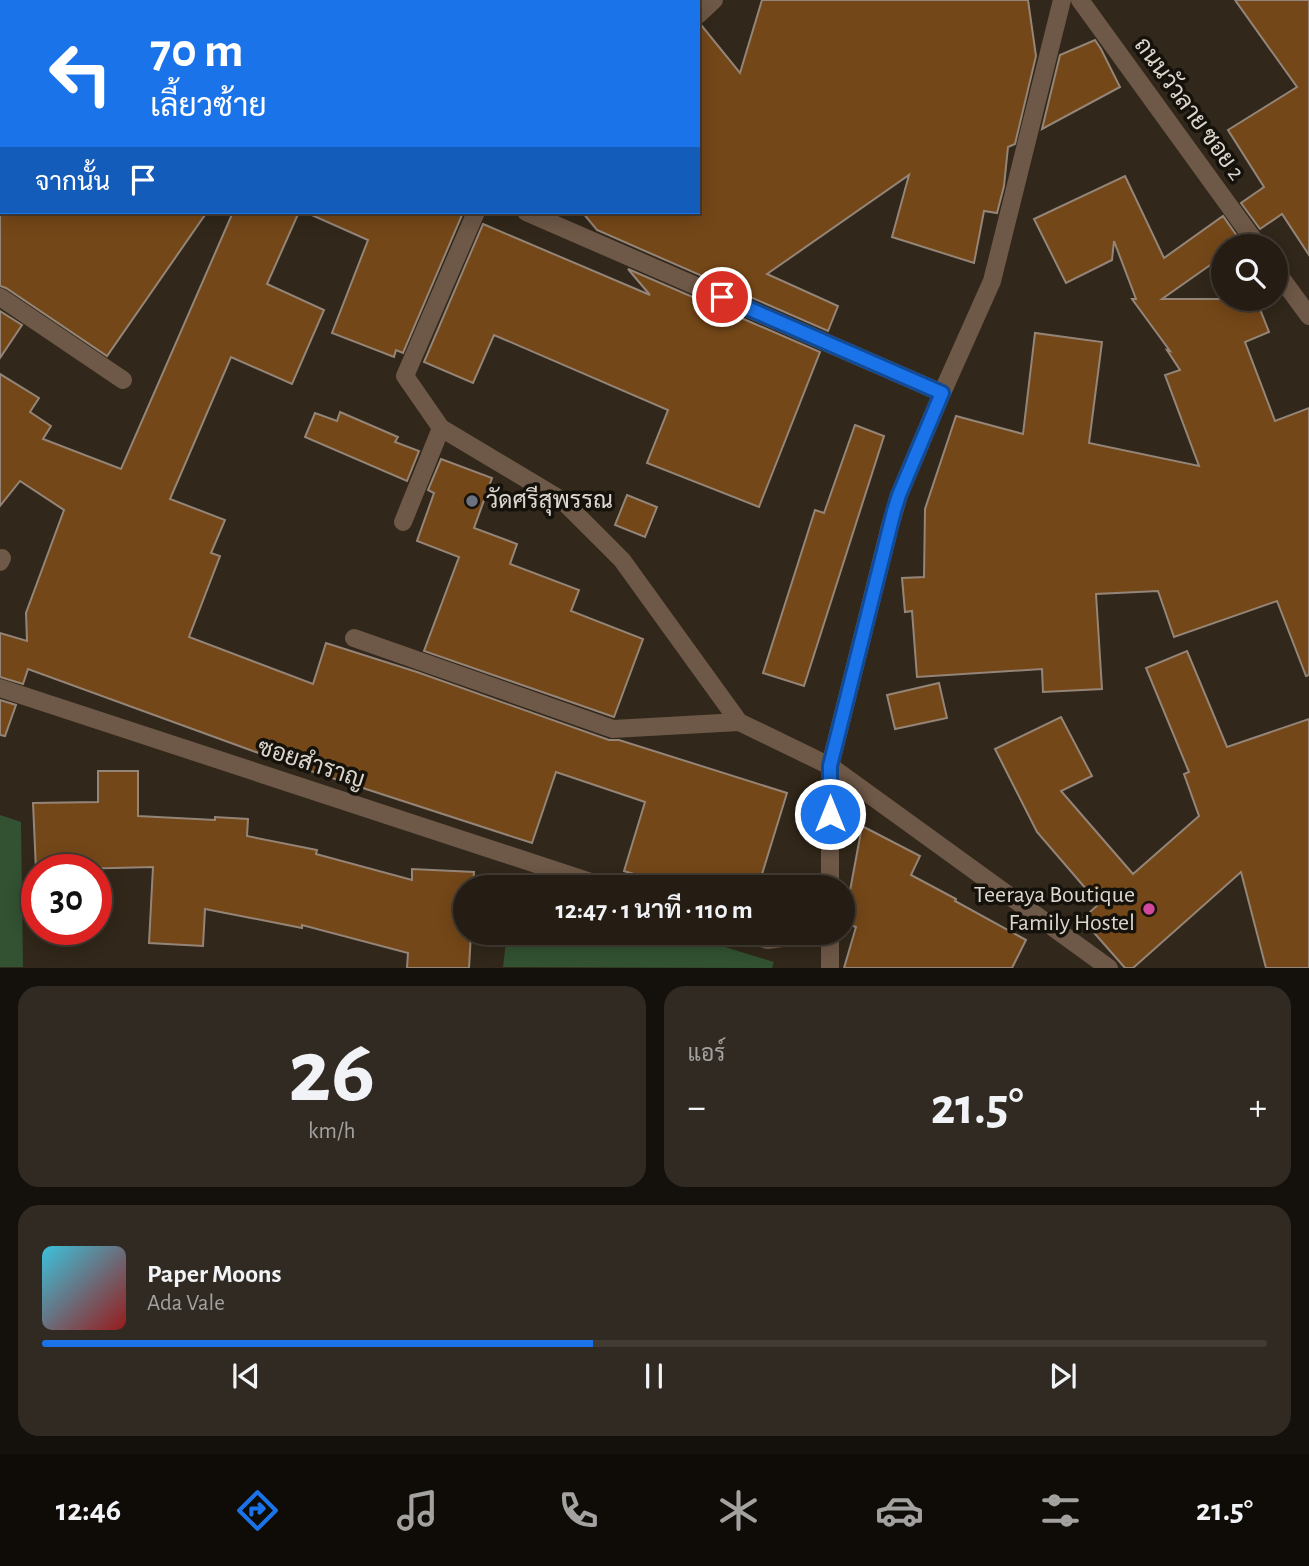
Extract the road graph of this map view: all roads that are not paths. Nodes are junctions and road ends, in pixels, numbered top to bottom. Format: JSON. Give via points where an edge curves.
{"nodes":[{"id":1,"x":714,"y":0,"type":"edge"},
{"id":2,"x":1062,"y":0,"type":"edge"},
{"id":3,"x":1080,"y":0,"type":"edge"},
{"id":4,"x":700,"y":13,"type":"edge"},
{"id":5,"x":475,"y":214,"type":"edge"},
{"id":6,"x":531,"y":214,"type":"edge"},
{"id":7,"x":1250,"y":234,"type":"edge"},
{"id":8,"x":1288,"y":288,"type":"edge"},
{"id":9,"x":0,"y":297,"type":"edge"},
{"id":10,"x":1309,"y":317,"type":"edge"},
{"id":11,"x":123,"y":380,"type":"dead end"},
{"id":12,"x":942,"y":393,"type":"junction"},
{"id":13,"x":441,"y":428,"type":"junction"},
{"id":14,"x":403,"y":522,"type":"dead end"},
{"id":15,"x":354,"y":638,"type":"dead end"},
{"id":16,"x":0,"y":688,"type":"edge"},
{"id":17,"x":739,"y":722,"type":"junction"},
{"id":18,"x":830,"y":766,"type":"junction"},
{"id":19,"x":569,"y":875,"type":"edge"},
{"id":20,"x":830,"y":875,"type":"edge"},
{"id":21,"x":830,"y":945,"type":"edge"},
{"id":22,"x":830,"y":968,"type":"edge"},
{"id":23,"x":1109,"y":968,"type":"edge"}],
"edges":[{"from":1,"to":4,"type":"street"},
{"from":2,"to":12,"type":"street","via":[[992,281]]},
{"from":3,"to":7,"type":"street","name":"ถนนวัวลาย ซอย 2"},
{"from":5,"to":13,"type":"street","via":[[405,376]]},
{"from":6,"to":12,"type":"street"},
{"from":8,"to":10,"type":"street"},
{"from":9,"to":11,"type":"street"},
{"from":12,"to":18,"type":"street","via":[[899,495]]},
{"from":13,"to":14,"type":"street"},
{"from":13,"to":17,"type":"street","via":[[563,501],[622,560]]},
{"from":15,"to":17,"type":"street","via":[[612,729]]},
{"from":16,"to":19,"type":"street","name":"ซอยสำราญ"},
{"from":17,"to":18,"type":"street"},
{"from":18,"to":20,"type":"street"},
{"from":18,"to":23,"type":"street"},
{"from":21,"to":22,"type":"street"}]}
